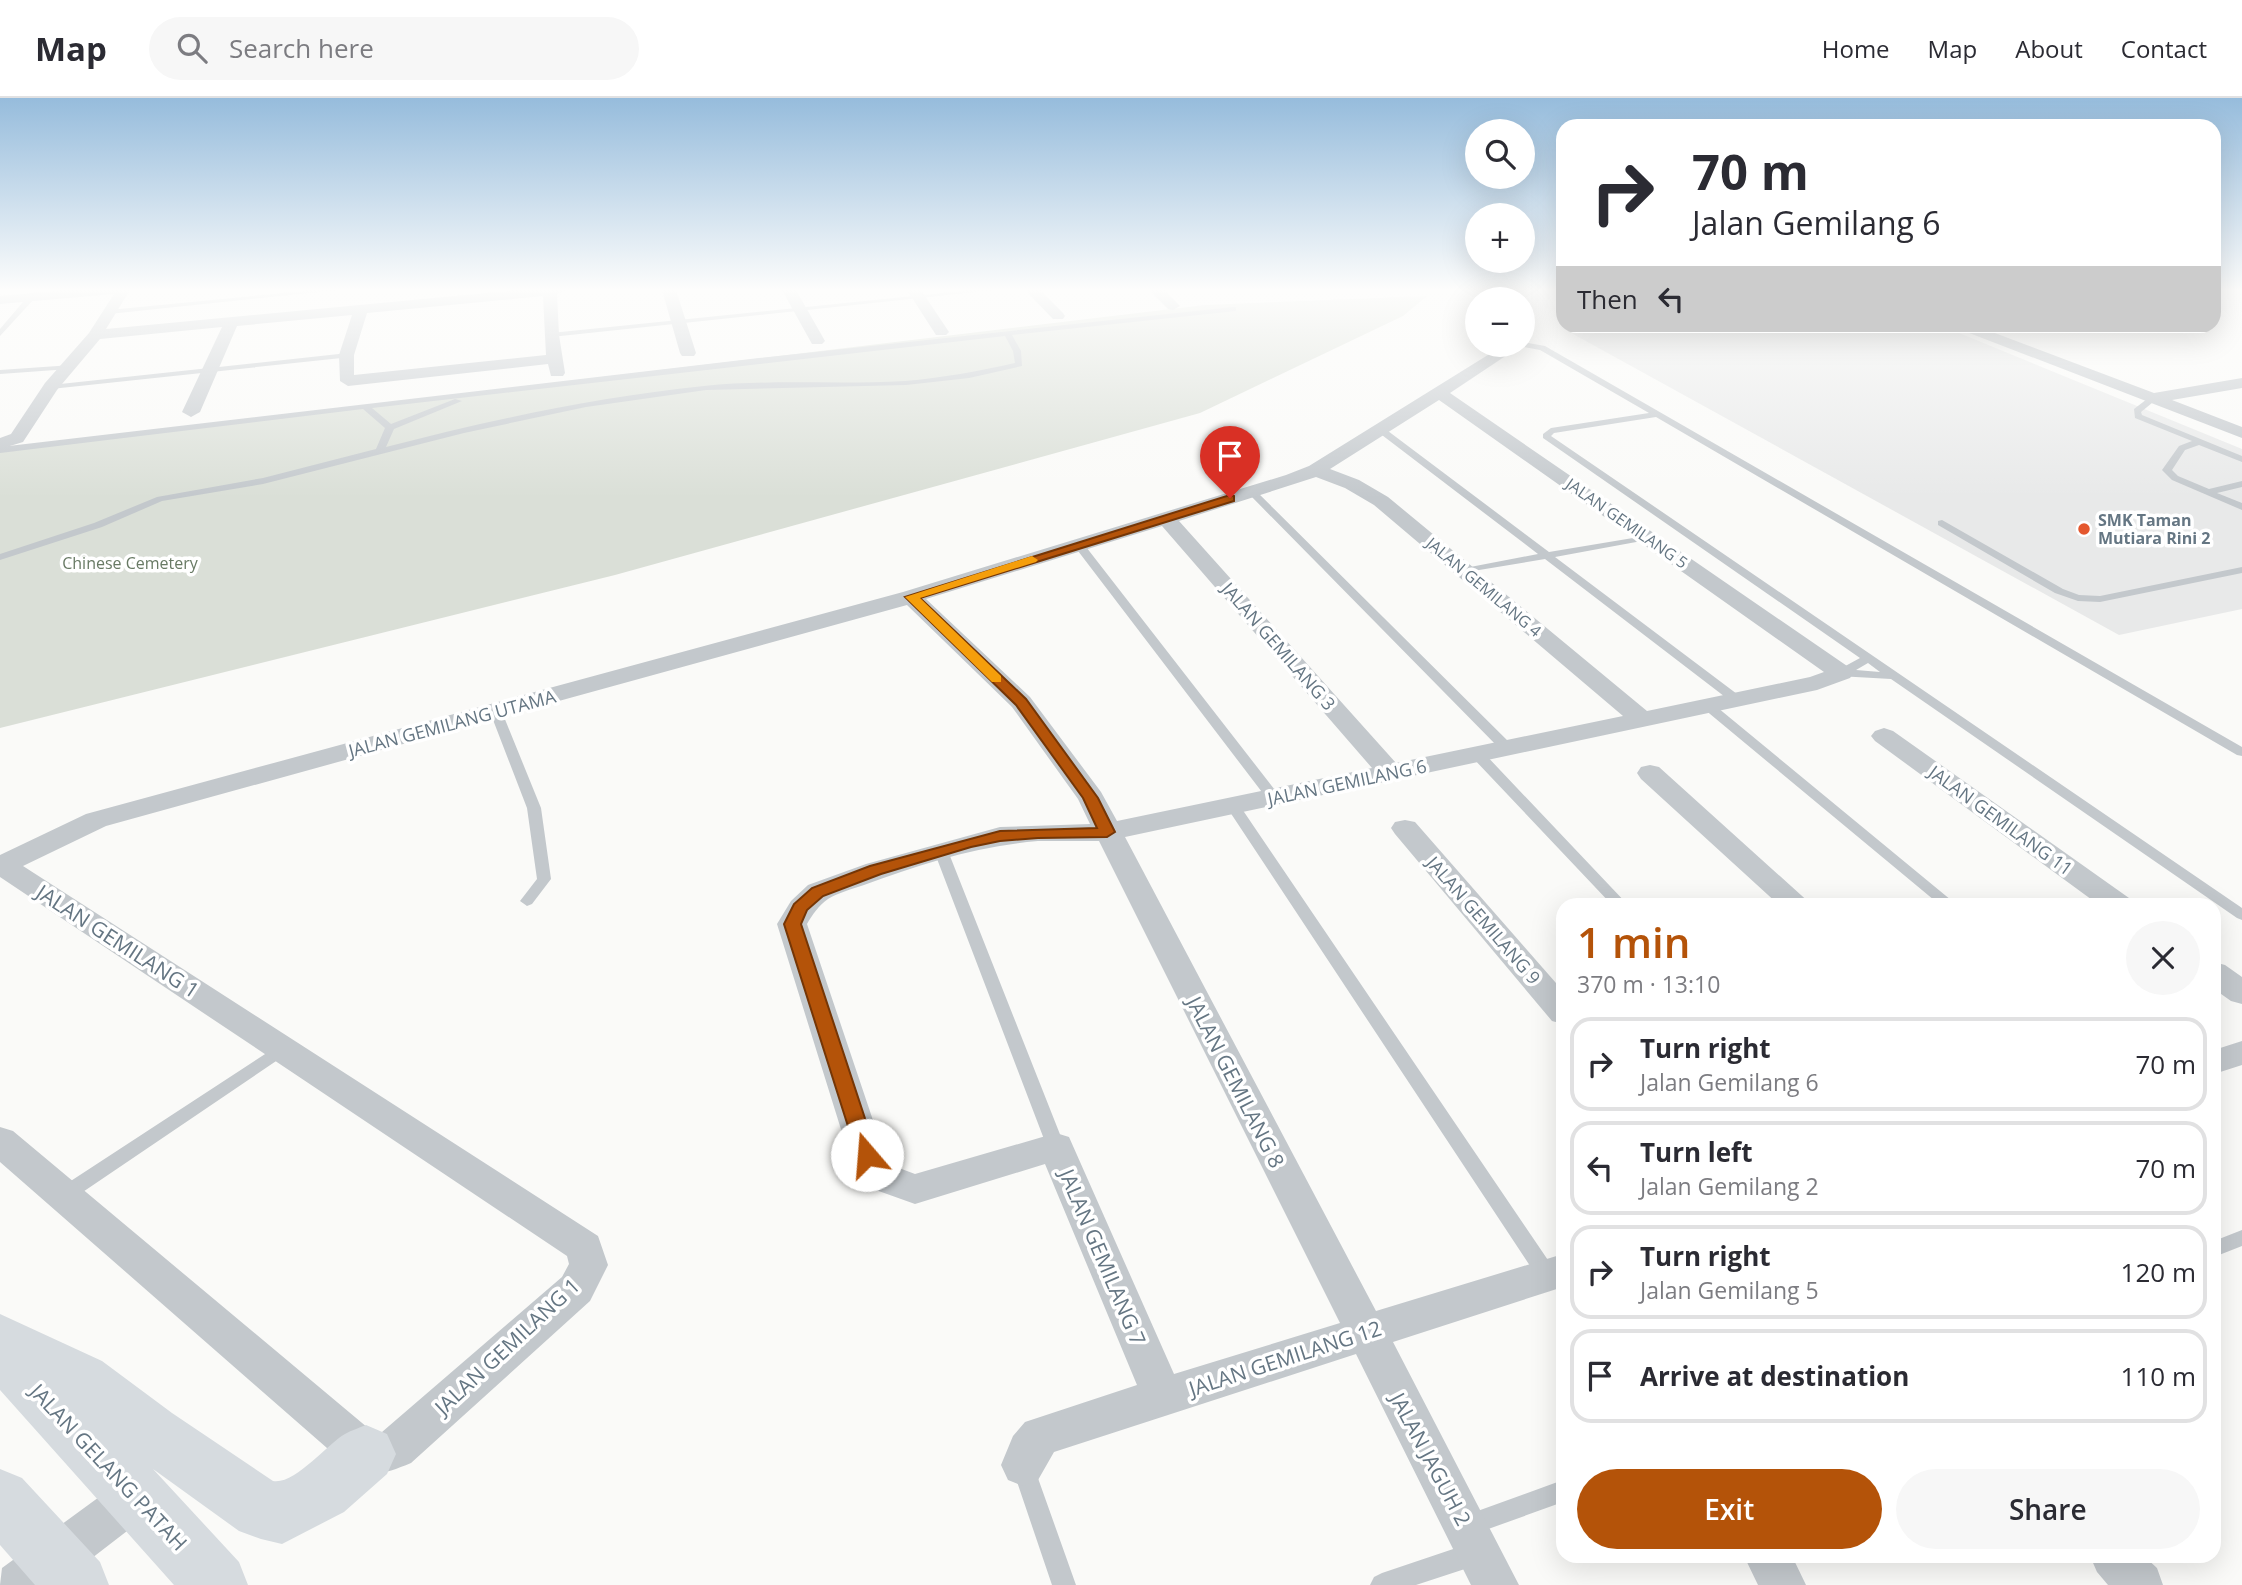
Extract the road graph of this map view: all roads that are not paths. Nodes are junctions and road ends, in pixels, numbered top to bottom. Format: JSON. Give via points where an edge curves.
{"nodes":[{"id":1,"x":75,"y":359,"type":"edge"},
{"id":2,"x":216,"y":359,"type":"edge"},
{"id":3,"x":308,"y":359,"type":"edge"},
{"id":4,"x":347,"y":359,"type":"edge"},
{"id":5,"x":554,"y":359,"type":"edge"},
{"id":6,"x":774,"y":359,"type":"edge"},
{"id":7,"x":1018,"y":359,"type":"edge"},
{"id":8,"x":1488,"y":359,"type":"edge"},
{"id":9,"x":1561,"y":359,"type":"edge"},
{"id":10,"x":2052,"y":359,"type":"edge"},
{"id":11,"x":69,"y":367,"type":"junction"},
{"id":12,"x":212,"y":370,"type":"junction"},
{"id":13,"x":0,"y":372,"type":"edge"},
{"id":14,"x":2242,"y":383,"type":"edge"},
{"id":15,"x":51,"y":387,"type":"junction"},
{"id":16,"x":486,"y":392,"type":"junction"},
{"id":17,"x":1441,"y":394,"type":"junction"},
{"id":18,"x":2154,"y":398,"type":"junction"},
{"id":19,"x":364,"y":406,"type":"junction"},
{"id":20,"x":191,"y":412,"type":"dead end"},
{"id":21,"x":1654,"y":415,"type":"junction"},
{"id":22,"x":390,"y":427,"type":"junction"},
{"id":23,"x":1381,"y":430,"type":"junction"},
{"id":24,"x":2239,"y":431,"type":"edge"},
{"id":25,"x":2202,"y":441,"type":"junction"},
{"id":26,"x":4,"y":445,"type":"edge"},
{"id":27,"x":380,"y":451,"type":"junction"},
{"id":28,"x":2242,"y":459,"type":"edge"},
{"id":29,"x":1316,"y":470,"type":"junction"},
{"id":30,"x":2242,"y":484,"type":"edge"},
{"id":31,"x":1251,"y":491,"type":"junction"},
{"id":32,"x":2208,"y":492,"type":"junction"},
{"id":33,"x":2242,"y":507,"type":"edge"},
{"id":34,"x":1167,"y":519,"type":"junction"},
{"id":35,"x":1942,"y":523,"type":"dead end"},
{"id":36,"x":1647,"y":537,"type":"junction"},
{"id":37,"x":1079,"y":545,"type":"junction"},
{"id":38,"x":1546,"y":555,"type":"junction"},
{"id":39,"x":0,"y":557,"type":"edge"},
{"id":40,"x":2242,"y":570,"type":"edge"},
{"id":41,"x":1465,"y":571,"type":"junction"},
{"id":42,"x":911,"y":597,"type":"junction"},
{"id":43,"x":1870,"y":657,"type":"junction"},
{"id":44,"x":1842,"y":673,"type":"junction"},
{"id":45,"x":1898,"y":676,"type":"junction"},
{"id":46,"x":1737,"y":700,"type":"junction"},
{"id":47,"x":1707,"y":706,"type":"junction"},
{"id":48,"x":496,"y":712,"type":"junction"},
{"id":49,"x":1643,"y":720,"type":"junction"},
{"id":50,"x":1884,"y":736,"type":"dead end"},
{"id":51,"x":1507,"y":748,"type":"junction"},
{"id":52,"x":2242,"y":752,"type":"edge"},
{"id":53,"x":1477,"y":754,"type":"junction"},
{"id":54,"x":1390,"y":772,"type":"junction"},
{"id":55,"x":1650,"y":773,"type":"dead end"},
{"id":56,"x":1273,"y":797,"type":"junction"},
{"id":57,"x":1233,"y":806,"type":"junction"},
{"id":58,"x":1405,"y":828,"type":"dead end"},
{"id":59,"x":1107,"y":832,"type":"junction"},
{"id":60,"x":941,"y":851,"type":"junction"},
{"id":61,"x":1,"y":866,"type":"edge"},
{"id":62,"x":818,"y":892,"type":"joint"},
{"id":63,"x":1614,"y":898,"type":"edge"},
{"id":64,"x":1789,"y":898,"type":"edge"},
{"id":65,"x":1941,"y":898,"type":"edge"},
{"id":66,"x":2109,"y":898,"type":"edge"},
{"id":67,"x":2218,"y":898,"type":"edge"},
{"id":68,"x":2221,"y":900,"type":"edge"},
{"id":69,"x":527,"y":901,"type":"dead end"},
{"id":70,"x":2242,"y":915,"type":"edge"},
{"id":71,"x":2221,"y":978,"type":"edge"},
{"id":72,"x":2242,"y":993,"type":"edge"},
{"id":73,"x":1556,"y":1005,"type":"edge"},
{"id":74,"x":282,"y":1049,"type":"junction"},
{"id":75,"x":2242,"y":1053,"type":"edge"},
{"id":76,"x":2221,"y":1060,"type":"edge"},
{"id":77,"x":0,"y":1140,"type":"edge"},
{"id":78,"x":1056,"y":1147,"type":"junction"},
{"id":79,"x":64,"y":1195,"type":"junction"},
{"id":80,"x":2242,"y":1238,"type":"edge"},
{"id":81,"x":2221,"y":1246,"type":"edge"},
{"id":82,"x":1555,"y":1272,"type":"edge"},
{"id":83,"x":1365,"y":1332,"type":"junction"},
{"id":84,"x":0,"y":1339,"type":"edge"},
{"id":85,"x":0,"y":1350,"type":"edge"},
{"id":86,"x":1163,"y":1396,"type":"junction"},
{"id":87,"x":366,"y":1454,"type":"junction"},
{"id":88,"x":1023,"y":1465,"type":"joint"},
{"id":89,"x":137,"y":1496,"type":"junction"},
{"id":90,"x":1556,"y":1496,"type":"edge"},
{"id":91,"x":0,"y":1499,"type":"edge"},
{"id":92,"x":1481,"y":1554,"type":"edge"},
{"id":93,"x":1771,"y":1563,"type":"edge"},
{"id":94,"x":2120,"y":1563,"type":"edge"},
{"id":95,"x":50,"y":1576,"type":"edge"},
{"id":96,"x":216,"y":1585,"type":"edge"},
{"id":97,"x":1064,"y":1585,"type":"edge"},
{"id":98,"x":1382,"y":1585,"type":"edge"},
{"id":99,"x":1783,"y":1585,"type":"edge"},
{"id":100,"x":2140,"y":1585,"type":"edge"}],
"edges":[{"from":1,"to":11,"type":"street"},
{"from":2,"to":12,"type":"street"},
{"from":3,"to":12,"type":"lane"},
{"from":4,"to":5,"type":"street","via":[[344,373],[348,381],[555,366]]},
{"from":6,"to":16,"type":"lane"},
{"from":7,"to":27,"type":"lane","via":[[1019,364],[969,376],[906,383],[694,389],[586,404]]},
{"from":8,"to":17,"type":"street"},
{"from":9,"to":21,"type":"lane"},
{"from":10,"to":18,"type":"street"},
{"from":11,"to":13,"type":"lane"},
{"from":11,"to":15,"type":"street"},
{"from":12,"to":15,"type":"lane"},
{"from":12,"to":20,"type":"street"},
{"from":14,"to":18,"type":"street"},
{"from":15,"to":26,"type":"street","via":[[17,438]]},
{"from":16,"to":19,"type":"lane"},
{"from":16,"to":22,"type":"lane"},
{"from":17,"to":23,"type":"street"},
{"from":17,"to":36,"type":"street","name":"JALAN GEMILANG 5"},
{"from":18,"to":24,"type":"street"},
{"from":18,"to":25,"type":"lane","via":[[2137,411],[2138,416]]},
{"from":19,"to":22,"type":"lane"},
{"from":19,"to":26,"type":"lane"},
{"from":21,"to":43,"type":"lane","via":[[1551,431],[1546,436]]},
{"from":21,"to":52,"type":"lane"},
{"from":22,"to":27,"type":"lane"},
{"from":23,"to":29,"type":"street"},
{"from":23,"to":38,"type":"lane"},
{"from":25,"to":28,"type":"lane"},
{"from":25,"to":32,"type":"lane","via":[[2182,448],[2167,470]]},
{"from":27,"to":39,"type":"lane","via":[[263,481],[160,499]]},
{"from":29,"to":31,"type":"street"},
{"from":29,"to":41,"type":"street","name":"JALAN GEMILANG 4","via":[[1381,501]]},
{"from":30,"to":32,"type":"lane"},
{"from":31,"to":34,"type":"street"},
{"from":31,"to":51,"type":"lane"},
{"from":32,"to":33,"type":"lane"},
{"from":34,"to":37,"type":"street"},
{"from":34,"to":54,"type":"street","name":"JALAN GEMILANG 3"},
{"from":35,"to":40,"type":"lane","via":[[2078,598],[2100,599]]},
{"from":36,"to":38,"type":"lane"},
{"from":36,"to":44,"type":"street","name":"JALAN GEMILANG 5"},
{"from":37,"to":42,"type":"street"},
{"from":37,"to":56,"type":"lane"},
{"from":38,"to":41,"type":"lane"},
{"from":38,"to":46,"type":"lane"},
{"from":41,"to":49,"type":"street","name":"JALAN GEMILANG 4"},
{"from":42,"to":48,"type":"street","name":"JALAN GEMILANG UTAMA"},
{"from":42,"to":59,"type":"street","name":"JALAN GEMILANG 8","via":[[1021,702],[1091,798]]},
{"from":43,"to":44,"type":"lane"},
{"from":43,"to":45,"type":"lane"},
{"from":44,"to":45,"type":"lane"},
{"from":44,"to":46,"type":"street","name":"JALAN GEMILANG 6"},
{"from":45,"to":67,"type":"lane"},
{"from":46,"to":47,"type":"street","name":"JALAN GEMILANG 6"},
{"from":47,"to":49,"type":"street","name":"JALAN GEMILANG 6"},
{"from":47,"to":65,"type":"lane"},
{"from":48,"to":61,"type":"street","name":"JALAN GEMILANG UTAMA","via":[[96,820]]},
{"from":48,"to":69,"type":"lane","via":[[534,808],[544,879]]},
{"from":49,"to":51,"type":"street","name":"JALAN GEMILANG 6"},
{"from":50,"to":66,"type":"street","name":"JALAN GEMILANG 11"},
{"from":51,"to":53,"type":"street","name":"JALAN GEMILANG 6"},
{"from":53,"to":54,"type":"street","name":"JALAN GEMILANG 6"},
{"from":53,"to":63,"type":"lane"},
{"from":54,"to":56,"type":"street","name":"JALAN GEMILANG 6"},
{"from":55,"to":64,"type":"street"},
{"from":56,"to":57,"type":"street","name":"JALAN GEMILANG 6"},
{"from":57,"to":59,"type":"street","name":"JALAN GEMILANG 6"},
{"from":57,"to":82,"type":"lane"},
{"from":58,"to":73,"type":"street","name":"JALAN GEMILANG 9"},
{"from":59,"to":60,"type":"street","name":"JALAN GEMILANG 6","via":[[1000,836]]},
{"from":59,"to":83,"type":"street","name":"JALAN GEMILANG 8"},
{"from":60,"to":62,"type":"street","name":"JALAN GEMILANG 6"},
{"from":60,"to":78,"type":"lane"},
{"from":61,"to":74,"type":"street","name":"JALAN GEMILANG 1"},
{"from":62,"to":78,"type":"street","name":"JALAN GEMILANG 7","via":[[800,908],[792,924],[876,1172],[892,1184],[915,1189]]},
{"from":68,"to":70,"type":"lane"},
{"from":71,"to":72,"type":"street"},
{"from":74,"to":79,"type":"lane"},
{"from":74,"to":87,"type":"street","name":"JALAN GEMILANG 1","via":[[584,1247],[589,1265],[576,1289],[396,1448]]},
{"from":75,"to":76,"type":"street"},
{"from":77,"to":79,"type":"street"},
{"from":78,"to":86,"type":"street","name":"JALAN GEMILANG 7"},
{"from":79,"to":87,"type":"street"},
{"from":80,"to":81,"type":"lane"},
{"from":82,"to":83,"type":"street","name":"JALAN GEMILANG 12"},
{"from":83,"to":86,"type":"street","name":"JALAN GEMILANG 12"},
{"from":83,"to":92,"type":"street","name":"JALAN JAGUH 2"},
{"from":84,"to":87,"type":"main road","via":[[82,1380],[261,1509],[282,1513],[322,1490]]},
{"from":85,"to":89,"type":"main road","name":"JALAN GELANG PATAH"},
{"from":86,"to":88,"type":"street","name":"JALAN GEMILANG 12","via":[[1040,1436]]},
{"from":88,"to":97,"type":"lane"},
{"from":89,"to":95,"type":"street"},
{"from":89,"to":96,"type":"main road","name":"JALAN GELANG PATAH"},
{"from":90,"to":92,"type":"lane"},
{"from":91,"to":95,"type":"main road"},
{"from":92,"to":98,"type":"lane"},
{"from":93,"to":99,"type":"street"},
{"from":94,"to":100,"type":"street"}]}
